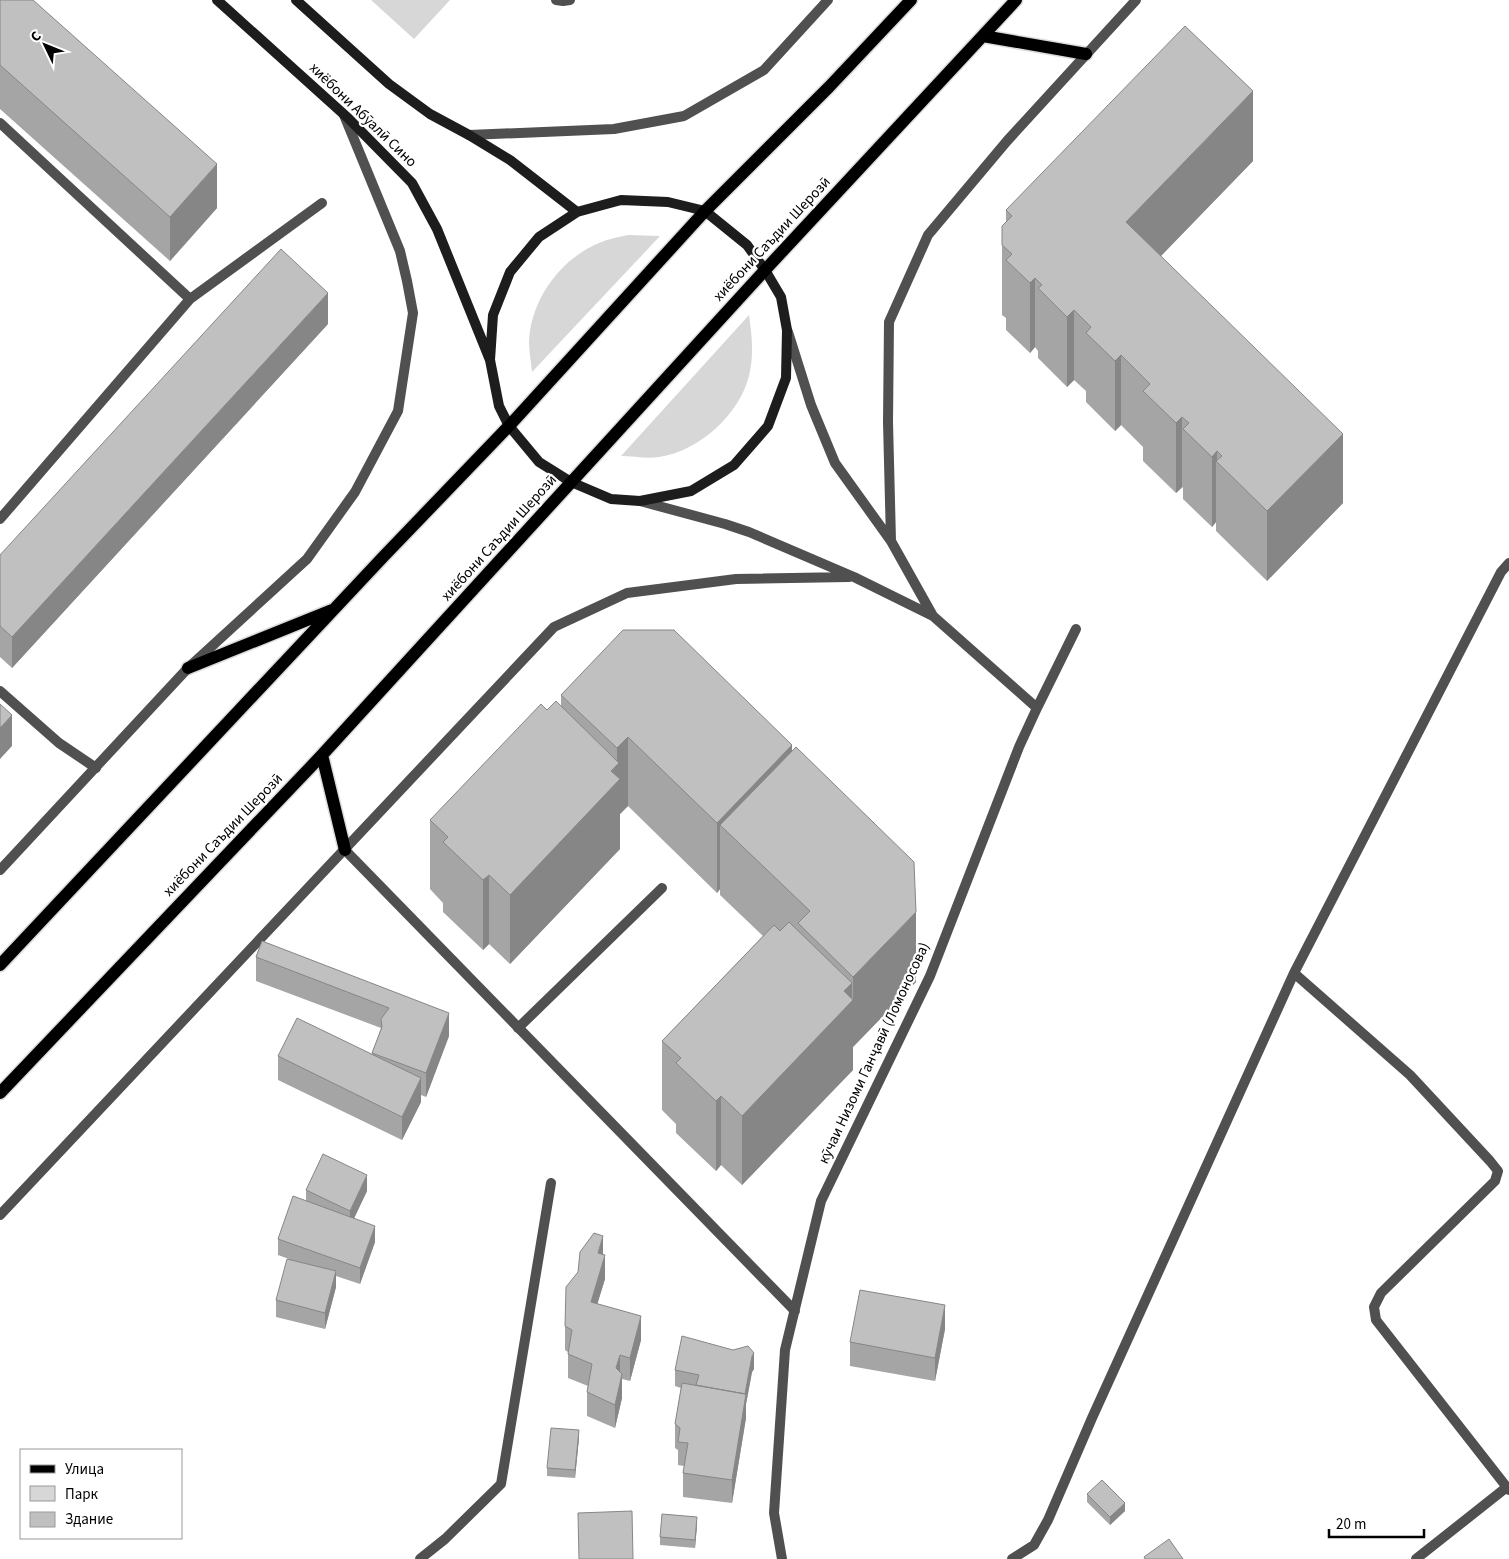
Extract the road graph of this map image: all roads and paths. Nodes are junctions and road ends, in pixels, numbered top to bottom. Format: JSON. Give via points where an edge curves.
{"nodes":[{"id":1,"x":217,"y":0,"type":"edge"},
{"id":2,"x":296,"y":0,"type":"edge"},
{"id":3,"x":556,"y":0,"type":"edge"},
{"id":4,"x":570,"y":0,"type":"edge"},
{"id":5,"x":828,"y":0,"type":"edge"},
{"id":6,"x":911,"y":0,"type":"edge"},
{"id":7,"x":1016,"y":0,"type":"edge"},
{"id":8,"x":1136,"y":0,"type":"edge"},
{"id":9,"x":983,"y":36,"type":"junction"},
{"id":10,"x":1086,"y":54,"type":"junction"},
{"id":11,"x":344,"y":115,"type":"junction"},
{"id":12,"x":0,"y":123,"type":"edge"},
{"id":13,"x":470,"y":134,"type":"junction"},
{"id":14,"x":322,"y":203,"type":"dead end"},
{"id":15,"x":705,"y":211,"type":"junction"},
{"id":16,"x":577,"y":212,"type":"junction"},
{"id":17,"x":765,"y":270,"type":"junction"},
{"id":18,"x":190,"y":299,"type":"junction"},
{"id":19,"x":787,"y":330,"type":"junction"},
{"id":20,"x":490,"y":360,"type":"junction"},
{"id":21,"x":509,"y":426,"type":"junction"},
{"id":22,"x":571,"y":482,"type":"junction"},
{"id":23,"x":640,"y":501,"type":"junction"},
{"id":24,"x":0,"y":519,"type":"edge"},
{"id":25,"x":892,"y":541,"type":"junction"},
{"id":26,"x":1509,"y":562,"type":"edge"},
{"id":27,"x":854,"y":577,"type":"junction"},
{"id":28,"x":336,"y":608,"type":"junction"},
{"id":29,"x":933,"y":616,"type":"junction"},
{"id":30,"x":1076,"y":629,"type":"dead end"},
{"id":31,"x":188,"y":668,"type":"junction"},
{"id":32,"x":0,"y":691,"type":"edge"},
{"id":33,"x":1037,"y":708,"type":"junction"},
{"id":34,"x":322,"y":754,"type":"junction"},
{"id":35,"x":96,"y":768,"type":"junction"},
{"id":36,"x":345,"y":850,"type":"junction"},
{"id":37,"x":0,"y":870,"type":"edge"},
{"id":38,"x":662,"y":888,"type":"dead end"},
{"id":39,"x":0,"y":965,"type":"edge"},
{"id":40,"x":1294,"y":973,"type":"junction"},
{"id":41,"x":518,"y":1028,"type":"junction"},
{"id":42,"x":0,"y":1093,"type":"edge"},
{"id":43,"x":551,"y":1183,"type":"dead end"},
{"id":44,"x":0,"y":1215,"type":"edge"},
{"id":45,"x":795,"y":1311,"type":"junction"},
{"id":46,"x":1508,"y":1489,"type":"edge"},
{"id":47,"x":420,"y":1559,"type":"edge"},
{"id":48,"x":782,"y":1559,"type":"edge"},
{"id":49,"x":1012,"y":1559,"type":"edge"},
{"id":50,"x":1416,"y":1559,"type":"edge"}],
"edges":[{"from":1,"to":11,"type":"main road","name":"хиёбони Абӯалӣ Сино"},
{"from":2,"to":13,"type":"main road","via":[[389,84],[430,114]]},
{"from":3,"to":4,"type":"street"},
{"from":5,"to":13,"type":"street","via":[[764,70],[684,116],[614,130]]},
{"from":6,"to":15,"type":"main road"},
{"from":7,"to":9,"type":"main road","name":"хиёбони Саъдии Шерозӣ"},
{"from":8,"to":10,"type":"street"},
{"from":9,"to":10,"type":"main road"},
{"from":9,"to":17,"type":"main road","name":"хиёбони Саъдии Шерозӣ"},
{"from":10,"to":25,"type":"street","via":[[928,235],[889,322]]},
{"from":11,"to":20,"type":"main road","name":"хиёбони Абӯалӣ Сино","via":[[412,183],[436,229]]},
{"from":11,"to":31,"type":"street","via":[[400,251],[409,289],[413,313],[398,411],[355,492],[307,559]]},
{"from":12,"to":18,"type":"street"},
{"from":13,"to":16,"type":"main road","via":[[510,160]]},
{"from":14,"to":18,"type":"street"},
{"from":15,"to":16,"type":"main road","name":"хиёбони Абӯалӣ Сино","via":[[668,202],[621,200]]},
{"from":15,"to":17,"type":"main road","name":"хиёбони Абӯалӣ Сино","via":[[747,245]]},
{"from":15,"to":21,"type":"main road"},
{"from":16,"to":20,"type":"main road","name":"хиёбони Абӯалӣ Сино","via":[[539,237],[510,272],[493,315]]},
{"from":17,"to":19,"type":"main road","name":"хиёбони Абӯалӣ Сино","via":[[781,296]]},
{"from":17,"to":22,"type":"main road","name":"хиёбони Саъдии Шерозӣ"},
{"from":18,"to":24,"type":"street"},
{"from":19,"to":23,"type":"main road","name":"хиёбони Абӯалӣ Сино","via":[[786,378],[768,426],[734,465],[691,491]]},
{"from":19,"to":25,"type":"street","via":[[811,405],[835,463]]},
{"from":20,"to":21,"type":"main road","name":"хиёбони Абӯалӣ Сино","via":[[499,406]]},
{"from":21,"to":22,"type":"main road","name":"хиёбони Абӯалӣ Сино","via":[[539,462]]},
{"from":21,"to":28,"type":"main road"},
{"from":22,"to":23,"type":"main road","name":"хиёбони Абӯалӣ Сино","via":[[610,498]]},
{"from":22,"to":34,"type":"main road","name":"хиёбони Саъдии Шерозӣ"},
{"from":23,"to":27,"type":"street","via":[[749,532]]},
{"from":25,"to":29,"type":"street"},
{"from":26,"to":40,"type":"street","via":[[1500,572]]},
{"from":27,"to":29,"type":"street"},
{"from":27,"to":36,"type":"street","via":[[736,579],[627,593],[554,627]]},
{"from":28,"to":31,"type":"main road"},
{"from":28,"to":39,"type":"main road"},
{"from":29,"to":33,"type":"street"},
{"from":30,"to":33,"type":"street","name":"кӯчаи Низоми Ганҷавӣ (Ломоносова)"},
{"from":31,"to":35,"type":"street"},
{"from":32,"to":35,"type":"street","via":[[59,743]]},
{"from":33,"to":45,"type":"street","name":"кӯчаи Низоми Ганҷавӣ (Ломоносова)","via":[[930,976],[820,1201]]},
{"from":34,"to":36,"type":"main road"},
{"from":34,"to":42,"type":"main road","name":"хиёбони Саъдии Шерозӣ"},
{"from":35,"to":37,"type":"street"},
{"from":36,"to":41,"type":"street"},
{"from":36,"to":44,"type":"street"},
{"from":38,"to":41,"type":"street"},
{"from":40,"to":46,"type":"street","via":[[1410,1075],[1498,1171],[1496,1181],[1381,1293],[1374,1307],[1376,1320]]},
{"from":40,"to":49,"type":"street","via":[[1048,1520],[1034,1545]]},
{"from":41,"to":45,"type":"street"},
{"from":43,"to":47,"type":"street","via":[[501,1484]]},
{"from":45,"to":48,"type":"street","name":"кӯчаи Низоми Ганҷавӣ (Ломоносова)","via":[[785,1350],[774,1513]]},
{"from":46,"to":50,"type":"street"}]}
